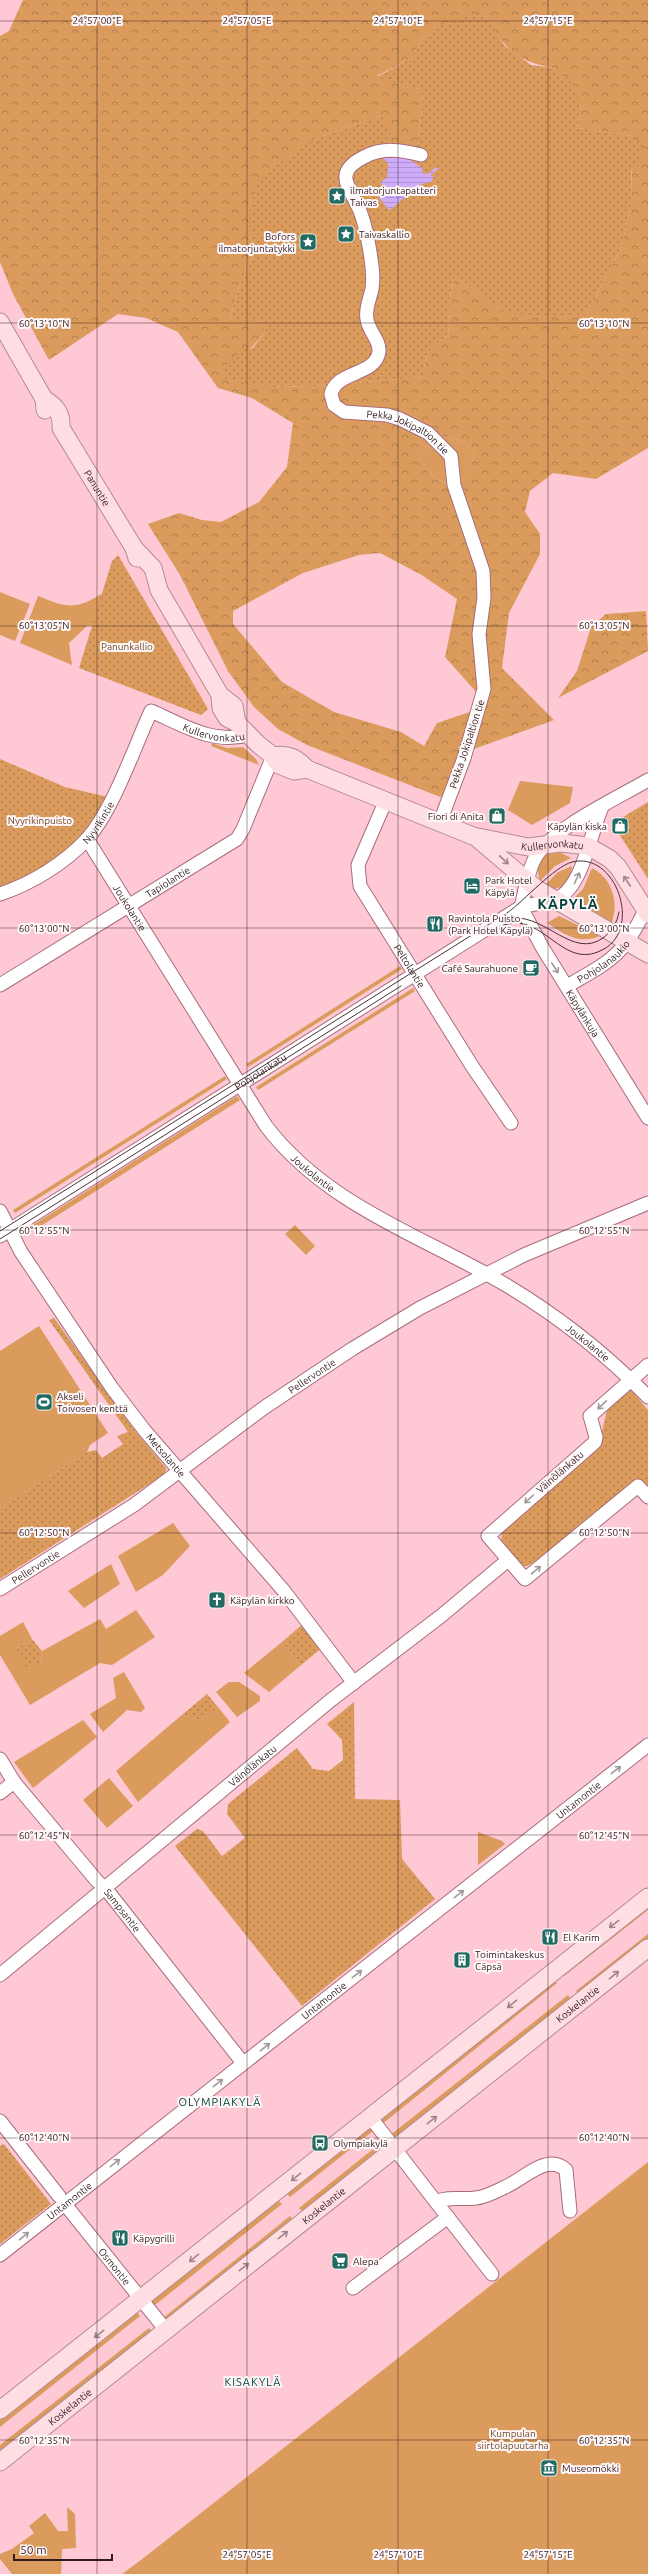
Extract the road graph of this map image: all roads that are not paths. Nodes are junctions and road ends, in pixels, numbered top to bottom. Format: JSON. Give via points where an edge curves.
{"nodes":[{"id":1,"x":420,"y":155,"type":"dead end"},
{"id":2,"x":0,"y":322,"type":"edge"},
{"id":3,"x":150,"y":711,"type":"joint"},
{"id":4,"x":242,"y":729,"type":"junction"},
{"id":5,"x":273,"y":756,"type":"junction"},
{"id":6,"x":648,"y":780,"type":"edge"},
{"id":7,"x":386,"y":800,"type":"junction"},
{"id":8,"x":602,"y":807,"type":"junction"},
{"id":9,"x":440,"y":822,"type":"junction"},
{"id":10,"x":473,"y":836,"type":"junction"},
{"id":11,"x":87,"y":839,"type":"junction"},
{"id":12,"x":546,"y":844,"type":"junction"},
{"id":13,"x":588,"y":846,"type":"junction"},
{"id":14,"x":527,"y":882,"type":"junction"},
{"id":15,"x":0,"y":894,"type":"edge"},
{"id":16,"x":554,"y":900,"type":"junction"},
{"id":17,"x":129,"y":904,"type":"junction"},
{"id":18,"x":521,"y":907,"type":"junction"},
{"id":19,"x":647,"y":912,"type":"edge"},
{"id":20,"x":628,"y":943,"type":"junction"},
{"id":21,"x":648,"y":954,"type":"edge"},
{"id":22,"x":415,"y":975,"type":"junction"},
{"id":23,"x":0,"y":985,"type":"edge"},
{"id":24,"x":567,"y":986,"type":"junction"},
{"id":25,"x":240,"y":1084,"type":"junction"},
{"id":26,"x":648,"y":1118,"type":"edge"},
{"id":27,"x":511,"y":1123,"type":"dead end"},
{"id":28,"x":648,"y":1203,"type":"edge"},
{"id":29,"x":0,"y":1211,"type":"edge"},
{"id":30,"x":5,"y":1233,"type":"edge"},
{"id":31,"x":487,"y":1275,"type":"junction"},
{"id":32,"x":648,"y":1365,"type":"edge"},
{"id":33,"x":630,"y":1379,"type":"junction"},
{"id":34,"x":648,"y":1397,"type":"edge"},
{"id":35,"x":179,"y":1471,"type":"junction"},
{"id":36,"x":648,"y":1497,"type":"edge"},
{"id":37,"x":508,"y":1560,"type":"junction"},
{"id":38,"x":0,"y":1589,"type":"edge"},
{"id":39,"x":354,"y":1683,"type":"junction"},
{"id":40,"x":648,"y":1745,"type":"edge"},
{"id":41,"x":0,"y":1759,"type":"edge"},
{"id":42,"x":14,"y":1782,"type":"junction"},
{"id":43,"x":0,"y":1793,"type":"edge"},
{"id":44,"x":106,"y":1888,"type":"junction"},
{"id":45,"x":648,"y":1897,"type":"edge"},
{"id":46,"x":648,"y":1948,"type":"edge"},
{"id":47,"x":0,"y":1975,"type":"edge"},
{"id":48,"x":244,"y":2063,"type":"junction"},
{"id":49,"x":371,"y":2118,"type":"junction"},
{"id":50,"x":0,"y":2121,"type":"edge"},
{"id":51,"x":394,"y":2149,"type":"junction"},
{"id":52,"x":61,"y":2200,"type":"junction"},
{"id":53,"x":436,"y":2202,"type":"junction"},
{"id":54,"x":570,"y":2212,"type":"dead end"},
{"id":55,"x":448,"y":2217,"type":"junction"},
{"id":56,"x":0,"y":2255,"type":"edge"},
{"id":57,"x":492,"y":2274,"type":"dead end"},
{"id":58,"x":353,"y":2288,"type":"dead end"},
{"id":59,"x":142,"y":2300,"type":"junction"},
{"id":60,"x":166,"y":2329,"type":"junction"},
{"id":61,"x":0,"y":2410,"type":"edge"},
{"id":62,"x":0,"y":2462,"type":"edge"}],
"edges":[{"from":1,"to":9,"type":"street","name":"Pekka Jokipaltion tie","via":[[382,150],[354,162],[346,173],[347,187],[360,211],[368,236],[373,277],[366,318],[378,342],[379,351],[373,363],[336,383],[331,394],[334,405],[344,412],[400,419],[428,433],[451,456],[454,485],[476,543],[483,571],[484,598],[479,634],[484,689],[464,758]]},
{"from":2,"to":4,"type":"main road","name":"Panuntie","via":[[44,399],[45,411],[52,424],[61,428],[134,548],[153,568],[159,590],[220,694],[234,706]]},
{"from":3,"to":4,"type":"street","name":"Kullervonkatu","via":[[217,738],[236,738]]},
{"from":3,"to":11,"type":"street","name":"Nyyrikintie","via":[[112,799]]},
{"from":4,"to":5,"type":"main road","name":"Kullervonkatu"},
{"from":5,"to":7,"type":"main road","name":"Kullervonkatu","via":[[284,754],[298,759],[307,769]]},
{"from":5,"to":17,"type":"street","name":"Tapiolantie","via":[[239,837]]},
{"from":6,"to":8,"type":"street"},
{"from":7,"to":9,"type":"main road","name":"Kullervonkatu"},
{"from":7,"to":22,"type":"street","name":"Peltolantie","via":[[358,865],[358,879]]},
{"from":8,"to":12,"type":"street","via":[[580,818]]},
{"from":8,"to":13,"type":"street","name":"Pohjolankatu"},
{"from":9,"to":10,"type":"main road","name":"Kullervonkatu"},
{"from":10,"to":12,"type":"main road","name":"Kullervonkatu","via":[[517,846]]},
{"from":10,"to":14,"type":"main road","name":"Kullervonkatu","one_way":true,"via":[[495,851]]},
{"from":11,"to":15,"type":"street","name":"Nyyrikintie","via":[[55,866]]},
{"from":11,"to":17,"type":"street","name":"Joukolantie"},
{"from":12,"to":13,"type":"main road","name":"Kullervonkatu","via":[[574,843]]},
{"from":12,"to":14,"type":"street","via":[[534,859]]},
{"from":16,"to":13,"type":"street","name":"Pohjolankatu","one_way":true,"via":[[574,884]]},
{"from":19,"to":13,"type":"main road","name":"Kullervonkatu","one_way":true,"via":[[610,858]]},
{"from":14,"to":16,"type":"main road","name":"Kullervonkatu"},
{"from":14,"to":18,"type":"street"},
{"from":16,"to":18,"type":"street","name":"Pohjolankatu"},
{"from":16,"to":20,"type":"main road","name":"Kullervonkatu"},
{"from":17,"to":23,"type":"street","name":"Tapiolantie"},
{"from":17,"to":25,"type":"street","name":"Joukolantie"},
{"from":18,"to":22,"type":"street","name":"Pohjolankatu"},
{"from":18,"to":24,"type":"street","name":"Käpylänkuja","one_way":true},
{"from":19,"to":20,"type":"street","name":"Pohjolanaukio"},
{"from":20,"to":21,"type":"main road","name":"Kullervonkatu"},
{"from":20,"to":24,"type":"street","name":"Pohjolanaukio","via":[[613,958]]},
{"from":22,"to":25,"type":"street","name":"Pohjolankatu"},
{"from":22,"to":27,"type":"street","name":"Peltolantie"},
{"from":24,"to":26,"type":"street","name":"Käpylänkuja"},
{"from":25,"to":30,"type":"street","name":"Pohjolankatu"},
{"from":25,"to":31,"type":"street","name":"Joukolantie","via":[[280,1145],[329,1188],[353,1205]]},
{"from":28,"to":31,"type":"street","name":"Pellervontie","via":[[524,1255]]},
{"from":29,"to":30,"type":"street","name":"Metsolantie"},
{"from":30,"to":35,"type":"street","name":"Metsolantie","via":[[21,1252],[112,1388]]},
{"from":31,"to":33,"type":"street","name":"Joukolantie","via":[[542,1309],[595,1348]]},
{"from":31,"to":35,"type":"street","name":"Pellervontie","via":[[420,1308],[352,1349],[266,1407]]},
{"from":32,"to":33,"type":"street"},
{"from":33,"to":34,"type":"street","name":"Joukolantie"},
{"from":33,"to":37,"type":"street","name":"Väinölänkatu","one_way":true,"via":[[590,1416],[595,1442],[488,1536]]},
{"from":35,"to":38,"type":"street","name":"Pellervontie","via":[[134,1505]]},
{"from":35,"to":39,"type":"street","name":"Metsolantie","via":[[284,1591]]},
{"from":37,"to":36,"type":"street","name":"Väinölänkatu","one_way":true,"via":[[525,1579],[638,1486]]},
{"from":37,"to":39,"type":"street","name":"Väinölänkatu"},
{"from":39,"to":44,"type":"street","name":"Väinölänkatu","via":[[110,1882]]},
{"from":48,"to":40,"type":"street","name":"Untamontie","one_way":true},
{"from":41,"to":42,"type":"street","name":"Sampsantie"},
{"from":42,"to":43,"type":"street"},
{"from":42,"to":44,"type":"street","name":"Sampsantie","via":[[97,1881]]},
{"from":44,"to":47,"type":"street","name":"Väinölänkatu"},
{"from":44,"to":48,"type":"street","name":"Sampsantie"},
{"from":45,"to":49,"type":"main road","one_way":true},
{"from":51,"to":46,"type":"main road","name":"Koskelantie","one_way":true},
{"from":52,"to":48,"type":"street","name":"Untamontie","one_way":true},
{"from":49,"to":51,"type":"street"},
{"from":49,"to":59,"type":"main road","one_way":true},
{"from":50,"to":52,"type":"street","name":"Osmontie"},
{"from":51,"to":53,"type":"street"},
{"from":60,"to":51,"type":"main road","name":"Koskelantie","one_way":true},
{"from":56,"to":52,"type":"street","name":"Untamontie","one_way":true},
{"from":52,"to":59,"type":"street","name":"Osmontie"},
{"from":53,"to":54,"type":"street","via":[[443,2199],[478,2198],[507,2187],[545,2164],[561,2166],[566,2170]]},
{"from":53,"to":55,"type":"street"},
{"from":55,"to":57,"type":"street"},
{"from":55,"to":58,"type":"street"},
{"from":59,"to":60,"type":"street","name":"Osmontie"},
{"from":59,"to":61,"type":"main road","one_way":true},
{"from":60,"to":62,"type":"main road","name":"Koskelantie"}]}
